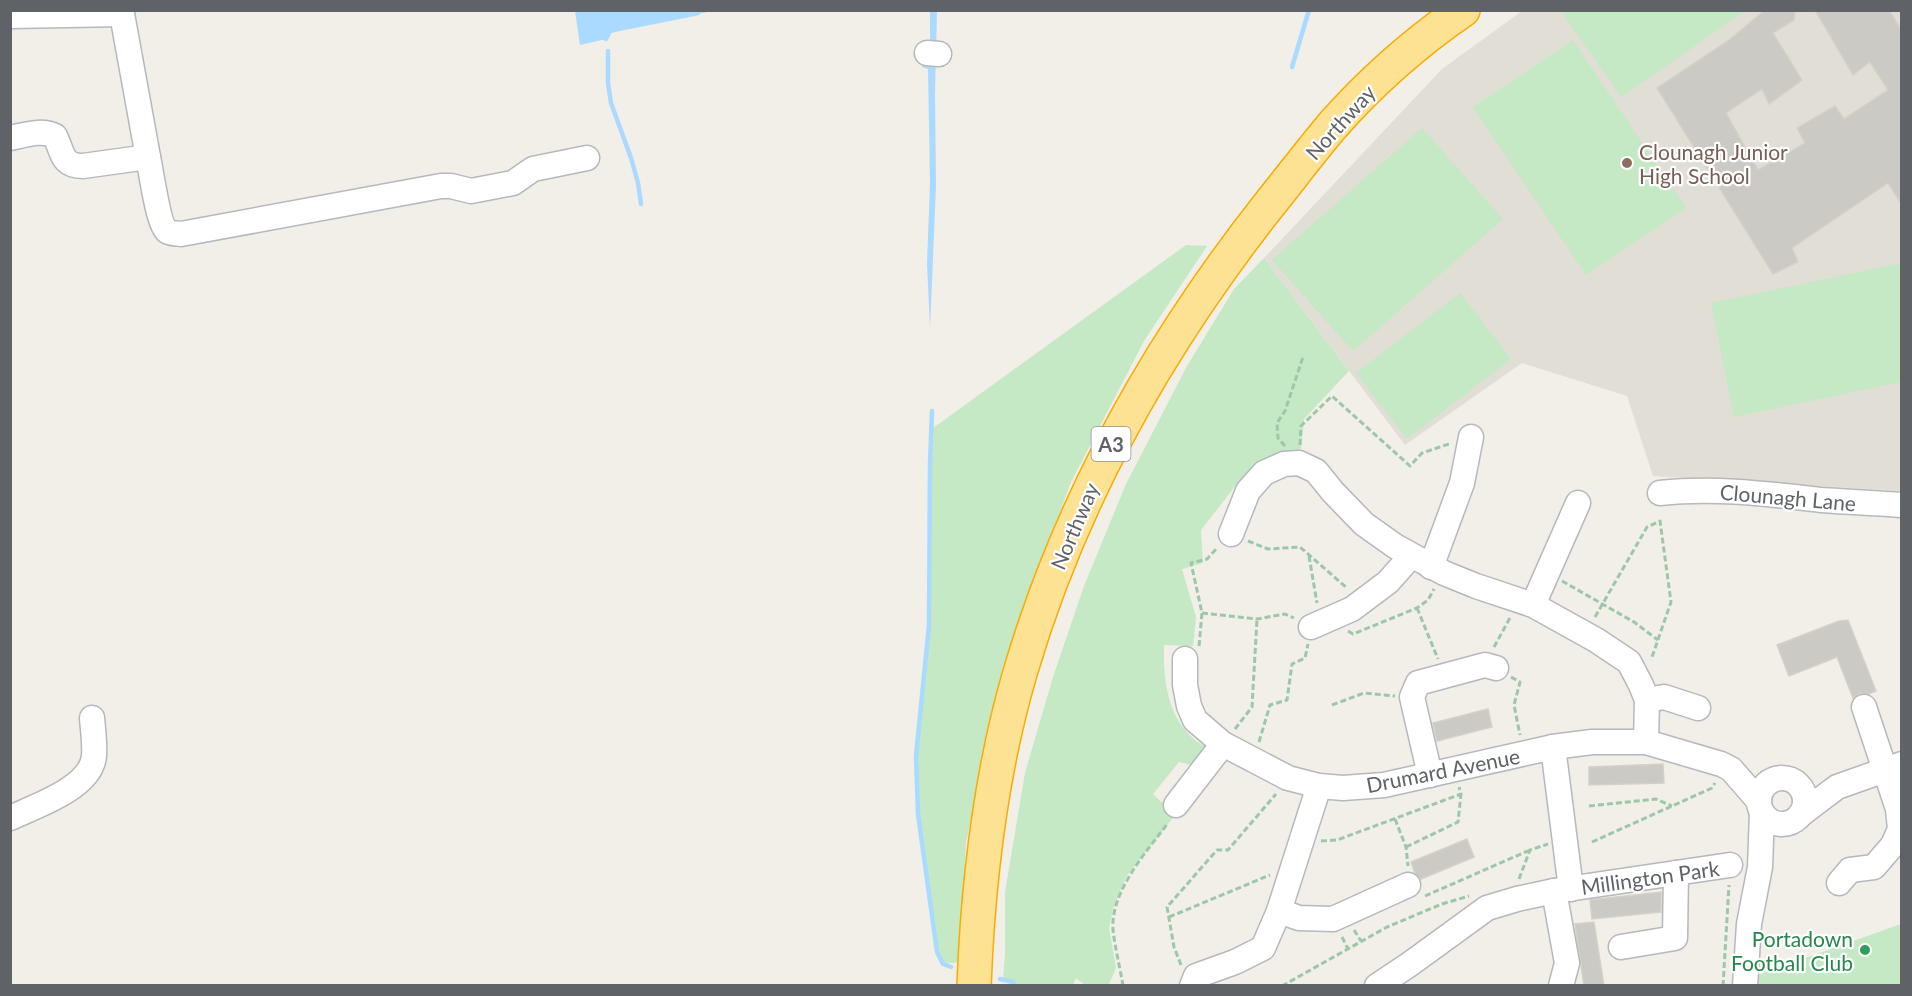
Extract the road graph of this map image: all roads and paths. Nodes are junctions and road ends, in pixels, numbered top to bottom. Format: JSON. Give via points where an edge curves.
{"nodes":[{"id":1,"x":1464,"y":10,"type":"edge"},
{"id":2,"x":122,"y":12,"type":"edge"},
{"id":3,"x":10,"y":16,"type":"edge"},
{"id":4,"x":10,"y":138,"type":"edge"},
{"id":5,"x":148,"y":157,"type":"junction"},
{"id":6,"x":587,"y":158,"type":"dead end"},
{"id":7,"x":1303,"y":357,"type":"dead end"},
{"id":8,"x":1471,"y":437,"type":"joint"},
{"id":9,"x":1299,"y":463,"type":"junction"},
{"id":10,"x":1670,"y":497,"type":"dead end"},
{"id":11,"x":1578,"y":503,"type":"dead end"},
{"id":12,"x":1902,"y":505,"type":"edge"},
{"id":13,"x":1231,"y":534,"type":"junction"},
{"id":14,"x":1308,"y":554,"type":"junction"},
{"id":15,"x":1429,"y":565,"type":"junction"},
{"id":16,"x":1548,"y":573,"type":"junction"},
{"id":17,"x":1362,"y":601,"type":"junction"},
{"id":18,"x":1526,"y":603,"type":"junction"},
{"id":19,"x":1602,"y":604,"type":"junction"},
{"id":20,"x":1417,"y":608,"type":"junction"},
{"id":21,"x":1202,"y":613,"type":"junction"},
{"id":22,"x":1257,"y":620,"type":"junction"},
{"id":23,"x":1320,"y":623,"type":"junction"},
{"id":24,"x":1585,"y":634,"type":"junction"},
{"id":25,"x":1185,"y":659,"type":"joint"},
{"id":26,"x":1491,"y":666,"type":"junction"},
{"id":27,"x":1444,"y":675,"type":"junction"},
{"id":28,"x":1412,"y":697,"type":"junction"},
{"id":29,"x":1647,"y":700,"type":"junction"},
{"id":30,"x":1332,"y":705,"type":"dead end"},
{"id":31,"x":1864,"y":707,"type":"dead end"},
{"id":32,"x":1698,"y":708,"type":"dead end"},
{"id":33,"x":92,"y":718,"type":"dead end"},
{"id":34,"x":1646,"y":742,"type":"junction"},
{"id":35,"x":1223,"y":744,"type":"junction"},
{"id":36,"x":1553,"y":747,"type":"junction"},
{"id":37,"x":1524,"y":754,"type":"junction"},
{"id":38,"x":1254,"y":760,"type":"junction"},
{"id":39,"x":1894,"y":767,"type":"edge"},
{"id":40,"x":1729,"y":768,"type":"junction"},
{"id":41,"x":1455,"y":770,"type":"junction"},
{"id":42,"x":1430,"y":775,"type":"junction"},
{"id":43,"x":1288,"y":778,"type":"junction"},
{"id":44,"x":1786,"y":781,"type":"junction"},
{"id":45,"x":1319,"y":786,"type":"junction"},
{"id":46,"x":1837,"y":787,"type":"junction"},
{"id":47,"x":1461,"y":794,"type":"junction"},
{"id":48,"x":1176,"y":805,"type":"joint"},
{"id":49,"x":1589,"y":806,"type":"dead end"},
{"id":50,"x":1672,"y":806,"type":"junction"},
{"id":51,"x":1760,"y":807,"type":"junction"},
{"id":52,"x":1798,"y":817,"type":"junction"},
{"id":53,"x":10,"y":818,"type":"edge"},
{"id":54,"x":1395,"y":819,"type":"junction"},
{"id":55,"x":1564,"y":838,"type":"junction"},
{"id":56,"x":1592,"y":842,"type":"dead end"},
{"id":57,"x":1301,"y":843,"type":"junction"},
{"id":58,"x":1406,"y":847,"type":"junction"},
{"id":59,"x":1530,"y":850,"type":"junction"},
{"id":60,"x":1726,"y":866,"type":"dead end"},
{"id":61,"x":1760,"y":867,"type":"junction"},
{"id":62,"x":1276,"y":873,"type":"dead end"},
{"id":63,"x":1676,"y":873,"type":"junction"},
{"id":64,"x":1839,"y":883,"type":"dead end"},
{"id":65,"x":1408,"y":885,"type":"junction"},
{"id":66,"x":1562,"y":890,"type":"junction"},
{"id":67,"x":1517,"y":899,"type":"junction"},
{"id":68,"x":1488,"y":908,"type":"junction"},
{"id":69,"x":1279,"y":911,"type":"junction"},
{"id":70,"x":1169,"y":917,"type":"junction"},
{"id":71,"x":1621,"y":947,"type":"dead end"},
{"id":72,"x":1413,"y":975,"type":"edge"},
{"id":73,"x":1194,"y":981,"type":"edge"},
{"id":74,"x":1287,"y":984,"type":"edge"},
{"id":75,"x":974,"y":986,"type":"edge"},
{"id":76,"x":1123,"y":986,"type":"edge"},
{"id":77,"x":1282,"y":986,"type":"edge"},
{"id":78,"x":1377,"y":986,"type":"edge"},
{"id":79,"x":1562,"y":986,"type":"edge"},
{"id":80,"x":1745,"y":986,"type":"edge"}],
"edges":[{"from":1,"to":75,"type":"highway","name":"Northway","number":"A3","via":[[1438,27],[1366,90],[1231,253],[1144,385],[1095,476],[1042,604],[1007,725],[982,874]]},
{"from":2,"to":3,"type":"street"},
{"from":2,"to":5,"type":"street"},
{"from":4,"to":5,"type":"street","via":[[49,132],[55,136],[67,162],[74,166]]},
{"from":5,"to":6,"type":"street","via":[[164,227],[181,234],[441,186],[471,191],[513,183],[532,169]]},
{"from":7,"to":9,"type":"path","via":[[1285,411],[1277,423],[1278,438]]},
{"from":8,"to":9,"type":"path","via":[[1422,453],[1410,466],[1332,396],[1301,426]]},
{"from":8,"to":15,"type":"street","via":[[1462,483]]},
{"from":9,"to":13,"type":"street","via":[[1284,464],[1264,473],[1248,491]]},
{"from":9,"to":15,"type":"street","via":[[1316,471],[1364,524]]},
{"from":10,"to":12,"type":"street","name":"Clounagh Lane","via":[[1740,491]]},
{"from":11,"to":16,"type":"street"},
{"from":13,"to":14,"type":"path","via":[[1268,549],[1300,547]]},
{"from":13,"to":21,"type":"path","via":[[1207,559],[1191,563]]},
{"from":14,"to":17,"type":"path"},
{"from":14,"to":23,"type":"path"},
{"from":15,"to":17,"type":"street","via":[[1388,582]]},
{"from":15,"to":18,"type":"street"},
{"from":15,"to":20,"type":"path","via":[[1428,600]]},
{"from":16,"to":18,"type":"street"},
{"from":16,"to":19,"type":"path"},
{"from":17,"to":23,"type":"street"},
{"from":18,"to":24,"type":"street"},
{"from":18,"to":26,"type":"path"},
{"from":19,"to":19,"type":"path","via":[[1658,640],[1671,602],[1660,521],[1647,527]]},
{"from":19,"to":24,"type":"path"},
{"from":20,"to":23,"type":"path","via":[[1353,634]]},
{"from":20,"to":27,"type":"path"},
{"from":21,"to":22,"type":"path"},
{"from":21,"to":25,"type":"path","via":[[1200,645]]},
{"from":22,"to":23,"type":"path","via":[[1285,614]]},
{"from":22,"to":35,"type":"path","via":[[1252,707]]},
{"from":23,"to":38,"type":"path","via":[[1305,658],[1292,664],[1287,700],[1270,705]]},
{"from":24,"to":29,"type":"street","via":[[1629,662]]},
{"from":25,"to":35,"type":"street","name":"Drumard Avenue","via":[[1189,706],[1196,720]]},
{"from":26,"to":27,"type":"street"},
{"from":26,"to":37,"type":"path","via":[[1520,682],[1514,705]]},
{"from":27,"to":28,"type":"street","via":[[1418,683]]},
{"from":28,"to":30,"type":"path","via":[[1364,693]]},
{"from":28,"to":42,"type":"street"},
{"from":29,"to":32,"type":"street","via":[[1664,697]]},
{"from":29,"to":34,"type":"street"},
{"from":31,"to":39,"type":"street"},
{"from":33,"to":53,"type":"street","via":[[94,758],[87,772],[74,787]]},
{"from":34,"to":36,"type":"street","name":"Drumard Avenue"},
{"from":34,"to":40,"type":"street","name":"Drumard Avenue"},
{"from":35,"to":38,"type":"street","name":"Drumard Avenue"},
{"from":35,"to":48,"type":"street"},
{"from":36,"to":37,"type":"street","name":"Drumard Avenue"},
{"from":36,"to":55,"type":"street"},
{"from":37,"to":41,"type":"street","name":"Drumard Avenue"},
{"from":38,"to":43,"type":"street","name":"Drumard Avenue"},
{"from":39,"to":46,"type":"street"},
{"from":39,"to":64,"type":"street","via":[[1900,829],[1893,845],[1874,867],[1850,870]]},
{"from":40,"to":44,"type":"street","name":"Drumard Avenue"},
{"from":40,"to":50,"type":"path","via":[[1712,788]]},
{"from":40,"to":51,"type":"street","name":"Drumard Avenue"},
{"from":41,"to":42,"type":"street","name":"Drumard Avenue"},
{"from":41,"to":47,"type":"path"},
{"from":42,"to":45,"type":"street","name":"Drumard Avenue","via":[[1384,785]]},
{"from":43,"to":45,"type":"street","name":"Drumard Avenue"},
{"from":43,"to":70,"type":"path","via":[[1228,850],[1217,850],[1167,907]]},
{"from":44,"to":46,"type":"street","name":"Drumard Avenue"},
{"from":44,"to":51,"type":"street","via":[[1764,786]]},
{"from":44,"to":52,"type":"street","via":[[1801,788],[1805,801]]},
{"from":45,"to":57,"type":"street"},
{"from":46,"to":52,"type":"street"},
{"from":47,"to":54,"type":"path"},
{"from":47,"to":58,"type":"path","via":[[1458,822]]},
{"from":48,"to":76,"type":"path","via":[[1173,816],[1127,877],[1115,912],[1113,928]]},
{"from":49,"to":50,"type":"path","via":[[1656,799]]},
{"from":50,"to":56,"type":"path"},
{"from":51,"to":52,"type":"street","via":[[1772,822],[1788,824]]},
{"from":51,"to":61,"type":"street"},
{"from":52,"to":61,"type":"street"},
{"from":54,"to":57,"type":"path","via":[[1336,840]]},
{"from":54,"to":58,"type":"path"},
{"from":55,"to":59,"type":"path"},
{"from":55,"to":66,"type":"street"},
{"from":57,"to":69,"type":"street"},
{"from":58,"to":65,"type":"path"},
{"from":59,"to":65,"type":"path","via":[[1424,897]]},
{"from":59,"to":67,"type":"path","via":[[1519,877]]},
{"from":60,"to":63,"type":"street","name":"Millington Park"},
{"from":61,"to":80,"type":"street","via":[[1749,924]]},
{"from":62,"to":70,"type":"path"},
{"from":63,"to":66,"type":"street","name":"Millington Park"},
{"from":63,"to":71,"type":"street","via":[[1675,938]]},
{"from":65,"to":69,"type":"street","via":[[1333,919],[1299,918]]},
{"from":66,"to":67,"type":"street"},
{"from":66,"to":79,"type":"street","name":"Millington Park","via":[[1567,963]]},
{"from":67,"to":68,"type":"street"},
{"from":68,"to":72,"type":"street"},
{"from":68,"to":74,"type":"path","via":[[1474,894],[1443,904],[1387,927]]},
{"from":69,"to":73,"type":"street","via":[[1263,948]]},
{"from":70,"to":73,"type":"path","via":[[1179,964]]},
{"from":72,"to":78,"type":"street"},
{"from":74,"to":77,"type":"path"}]}
